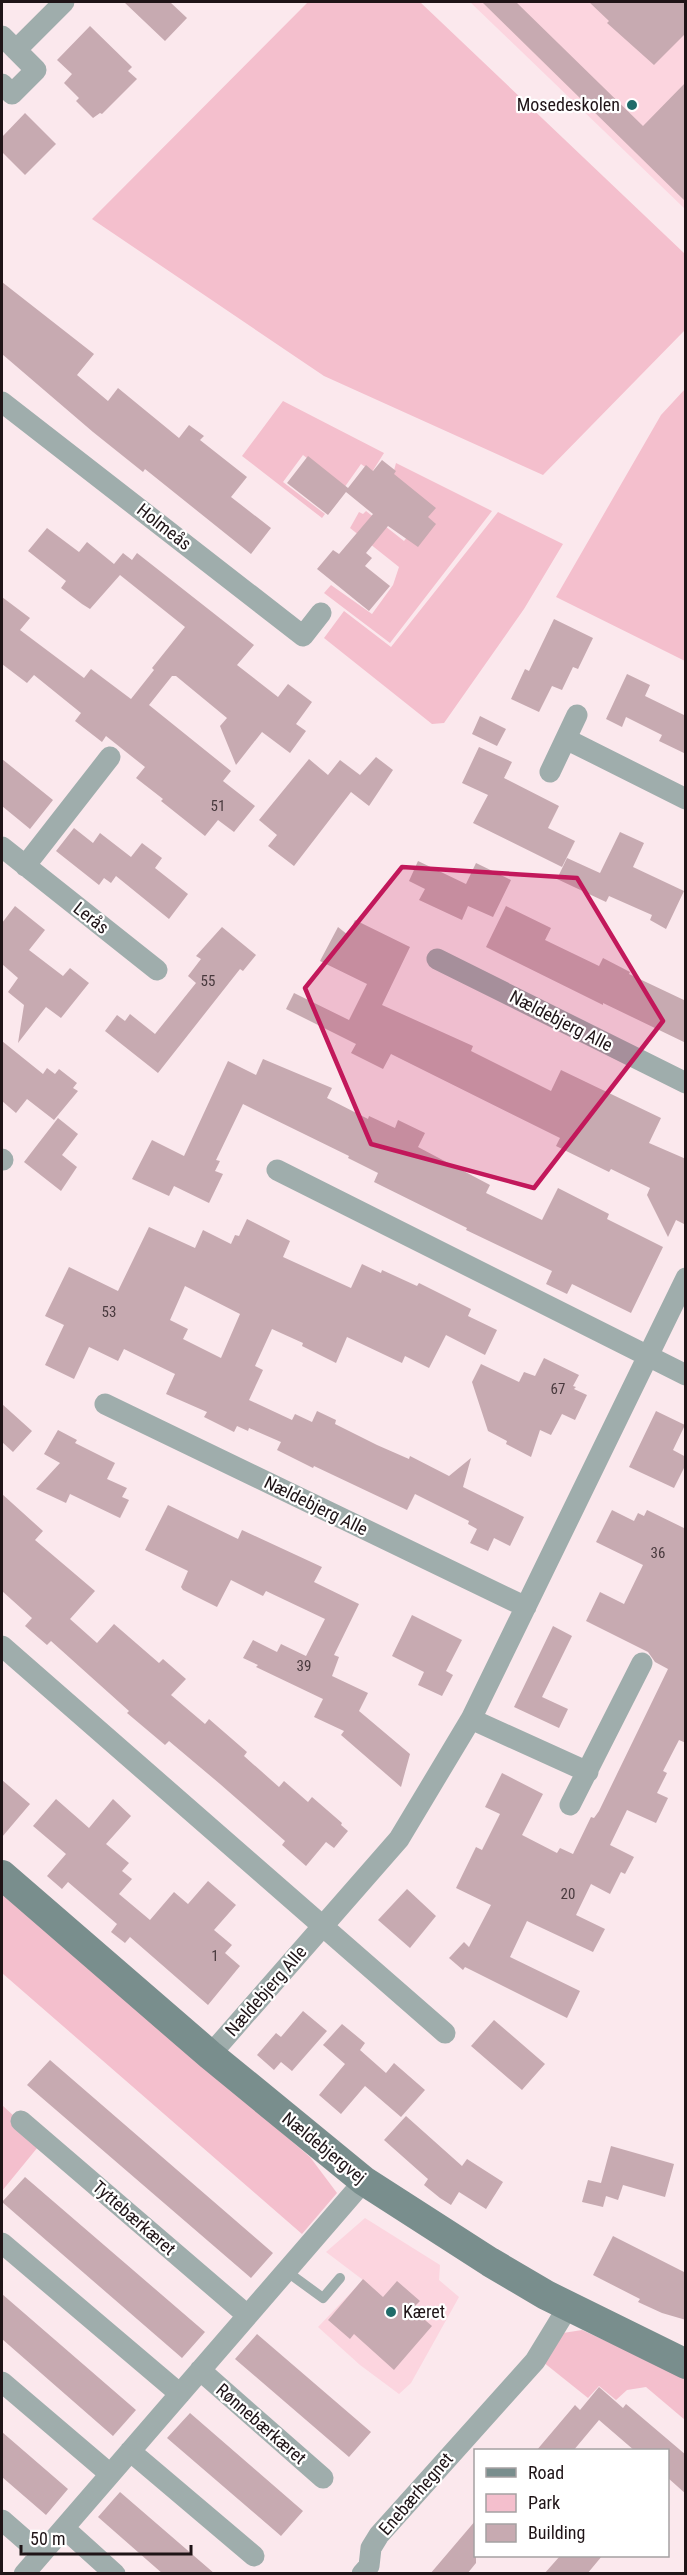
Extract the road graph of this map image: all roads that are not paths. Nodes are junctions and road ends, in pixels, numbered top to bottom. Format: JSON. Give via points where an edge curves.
{"nodes":[{"id":1,"x":64,"y":2,"type":"edge"},
{"id":2,"x":9,"y":43,"type":"edge"},
{"id":3,"x":2,"y":84,"type":"edge"},
{"id":4,"x":2,"y":402,"type":"edge"},
{"id":5,"x":321,"y":613,"type":"dead end"},
{"id":6,"x":577,"y":715,"type":"dead end"},
{"id":7,"x":566,"y":739,"type":"junction"},
{"id":8,"x":110,"y":757,"type":"dead end"},
{"id":9,"x":550,"y":772,"type":"dead end"},
{"id":10,"x":686,"y":799,"type":"edge"},
{"id":11,"x":2,"y":847,"type":"edge"},
{"id":12,"x":25,"y":866,"type":"junction"},
{"id":13,"x":437,"y":959,"type":"dead end"},
{"id":14,"x":157,"y":970,"type":"dead end"},
{"id":15,"x":686,"y":1083,"type":"edge"},
{"id":16,"x":277,"y":1170,"type":"dead end"},
{"id":17,"x":686,"y":1278,"type":"edge"},
{"id":18,"x":647,"y":1356,"type":"junction"},
{"id":19,"x":686,"y":1375,"type":"edge"},
{"id":20,"x":105,"y":1404,"type":"dead end"},
{"id":21,"x":526,"y":1607,"type":"junction"},
{"id":22,"x":2,"y":1646,"type":"edge"},
{"id":23,"x":642,"y":1663,"type":"dead end"},
{"id":24,"x":471,"y":1719,"type":"junction"},
{"id":25,"x":588,"y":1772,"type":"junction"},
{"id":26,"x":570,"y":1805,"type":"dead end"},
{"id":27,"x":2,"y":1875,"type":"edge"},
{"id":28,"x":323,"y":1926,"type":"junction"},
{"id":29,"x":445,"y":2032,"type":"dead end"},
{"id":30,"x":210,"y":2055,"type":"junction"},
{"id":31,"x":21,"y":2121,"type":"dead end"},
{"id":32,"x":364,"y":2181,"type":"junction"},
{"id":33,"x":2,"y":2243,"type":"edge"},
{"id":34,"x":286,"y":2271,"type":"junction"},
{"id":35,"x":340,"y":2278,"type":"dead end"},
{"id":36,"x":568,"y":2307,"type":"junction"},
{"id":37,"x":248,"y":2315,"type":"junction"},
{"id":38,"x":686,"y":2364,"type":"edge"},
{"id":39,"x":200,"y":2370,"type":"junction"},
{"id":40,"x":2,"y":2382,"type":"edge"},
{"id":41,"x":180,"y":2394,"type":"junction"},
{"id":42,"x":130,"y":2451,"type":"junction"},
{"id":43,"x":110,"y":2474,"type":"junction"},
{"id":44,"x":323,"y":2478,"type":"dead end"},
{"id":45,"x":2,"y":2520,"type":"edge"},
{"id":46,"x":64,"y":2528,"type":"junction"},
{"id":47,"x":41,"y":2554,"type":"junction"},
{"id":48,"x":254,"y":2556,"type":"dead end"},
{"id":49,"x":24,"y":2574,"type":"edge"},
{"id":50,"x":115,"y":2574,"type":"edge"},
{"id":51,"x":362,"y":2574,"type":"edge"}],
"edges":[{"from":1,"to":2,"type":"street"},
{"from":2,"to":3,"type":"street","via":[[36,70],[12,94]]},
{"from":4,"to":5,"type":"street","name":"Holmeås","via":[[303,636]]},
{"from":6,"to":7,"type":"street"},
{"from":7,"to":9,"type":"street"},
{"from":7,"to":10,"type":"street"},
{"from":8,"to":12,"type":"street"},
{"from":11,"to":12,"type":"street","name":"Lerås"},
{"from":12,"to":14,"type":"street","name":"Lerås"},
{"from":13,"to":15,"type":"street","name":"Nældebjerg Alle"},
{"from":16,"to":18,"type":"street"},
{"from":17,"to":18,"type":"street","name":"Nældebjerg Alle"},
{"from":18,"to":19,"type":"street"},
{"from":18,"to":21,"type":"street","name":"Nældebjerg Alle"},
{"from":20,"to":21,"type":"street","name":"Nældebjerg Alle"},
{"from":21,"to":24,"type":"street","name":"Nældebjerg Alle"},
{"from":22,"to":28,"type":"street"},
{"from":23,"to":25,"type":"street"},
{"from":24,"to":25,"type":"street"},
{"from":24,"to":28,"type":"street","name":"Nældebjerg Alle","via":[[399,1839]]},
{"from":25,"to":26,"type":"street"},
{"from":27,"to":30,"type":"street","name":"Nældebjergvej"},
{"from":28,"to":29,"type":"street"},
{"from":28,"to":30,"type":"street","name":"Nældebjerg Alle"},
{"from":30,"to":32,"type":"street","name":"Nældebjergvej"},
{"from":31,"to":37,"type":"street","name":"Tyttebærkæret"},
{"from":32,"to":34,"type":"street"},
{"from":32,"to":36,"type":"street","name":"Nældebjergvej"},
{"from":33,"to":41,"type":"street"},
{"from":34,"to":35,"type":"lane","via":[[322,2298]]},
{"from":34,"to":37,"type":"street"},
{"from":36,"to":38,"type":"street","name":"Nældebjergvej"},
{"from":36,"to":51,"type":"street","name":"Enebærhegnet","via":[[535,2361],[379,2535]]},
{"from":37,"to":39,"type":"street"},
{"from":39,"to":41,"type":"street"},
{"from":39,"to":44,"type":"street","name":"Rønnebærkæret"},
{"from":40,"to":43,"type":"street"},
{"from":41,"to":42,"type":"street"},
{"from":42,"to":43,"type":"street"},
{"from":42,"to":48,"type":"street"},
{"from":43,"to":46,"type":"street"},
{"from":45,"to":47,"type":"street"},
{"from":46,"to":47,"type":"street"},
{"from":46,"to":50,"type":"street"},
{"from":47,"to":49,"type":"street"}]}
